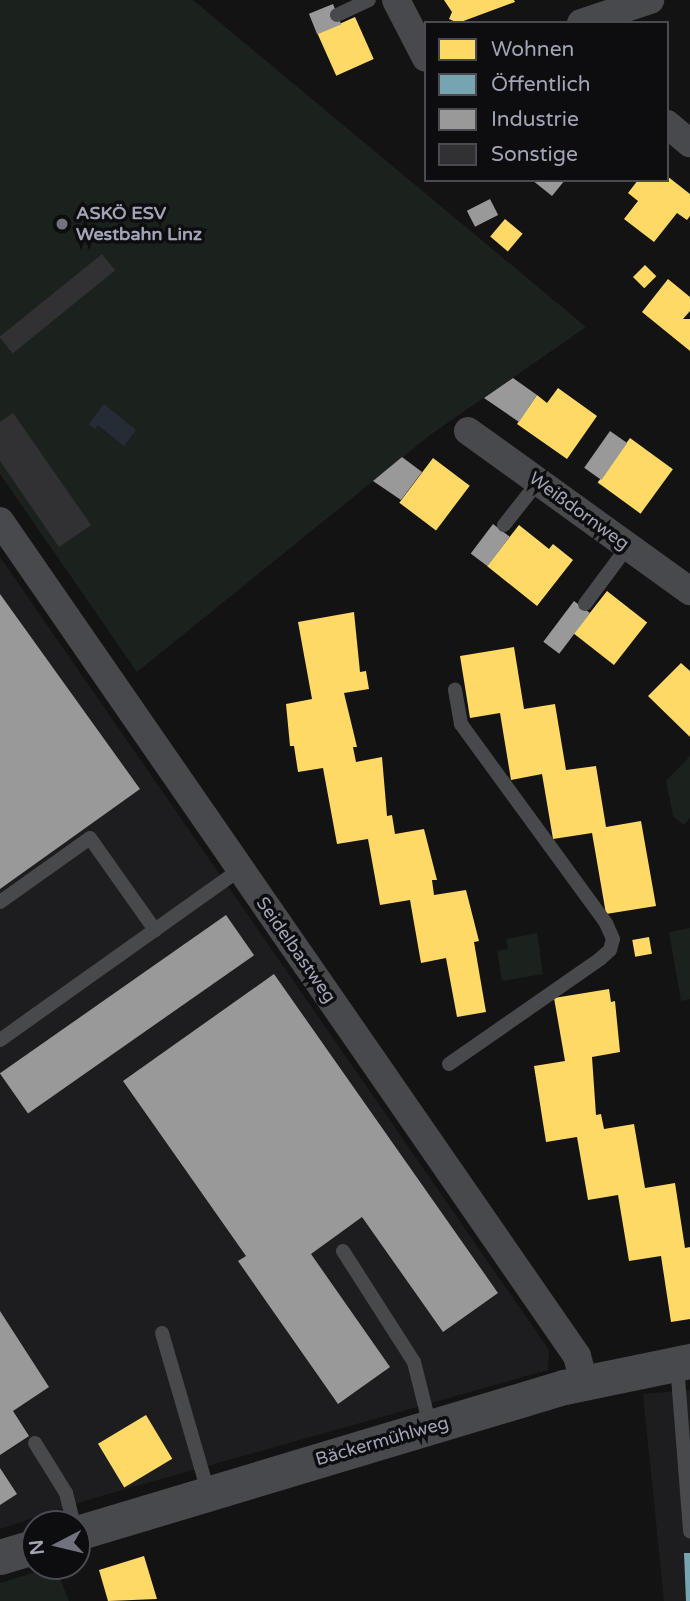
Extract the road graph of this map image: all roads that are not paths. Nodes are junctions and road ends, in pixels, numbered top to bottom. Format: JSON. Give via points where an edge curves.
{"nodes":[{"id":1,"x":369,"y":0,"type":"edge"},
{"id":2,"x":396,"y":0,"type":"edge"},
{"id":3,"x":650,"y":0,"type":"edge"},
{"id":4,"x":337,"y":15,"type":"dead end"},
{"id":5,"x":587,"y":21,"type":"edge"},
{"id":6,"x":424,"y":54,"type":"edge"},
{"id":7,"x":669,"y":126,"type":"edge"},
{"id":8,"x":690,"y":143,"type":"edge"},
{"id":9,"x":468,"y":431,"type":"dead end"},
{"id":10,"x":538,"y":482,"type":"junction"},
{"id":11,"x":0,"y":521,"type":"edge"},
{"id":12,"x":505,"y":525,"type":"dead end"},
{"id":13,"x":628,"y":546,"type":"junction"},
{"id":14,"x":690,"y":591,"type":"edge"},
{"id":15,"x":585,"y":604,"type":"dead end"},
{"id":16,"x":455,"y":690,"type":"dead end"},
{"id":17,"x":241,"y":869,"type":"junction"},
{"id":18,"x":0,"y":902,"type":"edge"},
{"id":19,"x":155,"y":930,"type":"junction"},
{"id":20,"x":0,"y":1040,"type":"edge"},
{"id":21,"x":449,"y":1064,"type":"dead end"},
{"id":22,"x":343,"y":1251,"type":"dead end"},
{"id":23,"x":162,"y":1333,"type":"dead end"},
{"id":24,"x":683,"y":1362,"type":"edge"},
{"id":25,"x":584,"y":1383,"type":"junction"},
{"id":26,"x":431,"y":1427,"type":"junction"},
{"id":27,"x":35,"y":1443,"type":"dead end"},
{"id":28,"x":208,"y":1492,"type":"junction"},
{"id":29,"x":70,"y":1510,"type":"edge"},
{"id":30,"x":91,"y":1529,"type":"edge"},
{"id":31,"x":690,"y":1531,"type":"edge"},
{"id":32,"x":21,"y":1550,"type":"edge"},
{"id":33,"x":0,"y":1557,"type":"edge"}],
"edges":[{"from":1,"to":4,"type":"lane"},
{"from":2,"to":6,"type":"street"},
{"from":3,"to":5,"type":"street"},
{"from":7,"to":8,"type":"street"},
{"from":9,"to":10,"type":"street","name":"Weißdornweg"},
{"from":10,"to":12,"type":"lane"},
{"from":10,"to":13,"type":"street","name":"Weißdornweg"},
{"from":11,"to":17,"type":"street","name":"Seidelbastweg"},
{"from":13,"to":14,"type":"street","name":"Weißdornweg"},
{"from":13,"to":15,"type":"lane"},
{"from":16,"to":21,"type":"lane","via":[[461,724],[606,923],[613,939],[600,959]]},
{"from":17,"to":19,"type":"lane"},
{"from":17,"to":25,"type":"street","name":"Seidelbastweg","via":[[577,1356]]},
{"from":18,"to":19,"type":"lane","via":[[90,838]]},
{"from":19,"to":20,"type":"lane"},
{"from":22,"to":26,"type":"lane","via":[[414,1362]]},
{"from":23,"to":28,"type":"lane"},
{"from":24,"to":25,"type":"street","name":"Bäckermühlweg"},
{"from":24,"to":31,"type":"lane"},
{"from":25,"to":26,"type":"street","name":"Bäckermühlweg"},
{"from":26,"to":28,"type":"street","name":"Bäckermühlweg"},
{"from":27,"to":29,"type":"lane","via":[[66,1493]]},
{"from":28,"to":30,"type":"street","name":"Bäckermühlweg"},
{"from":32,"to":33,"type":"street"}]}
